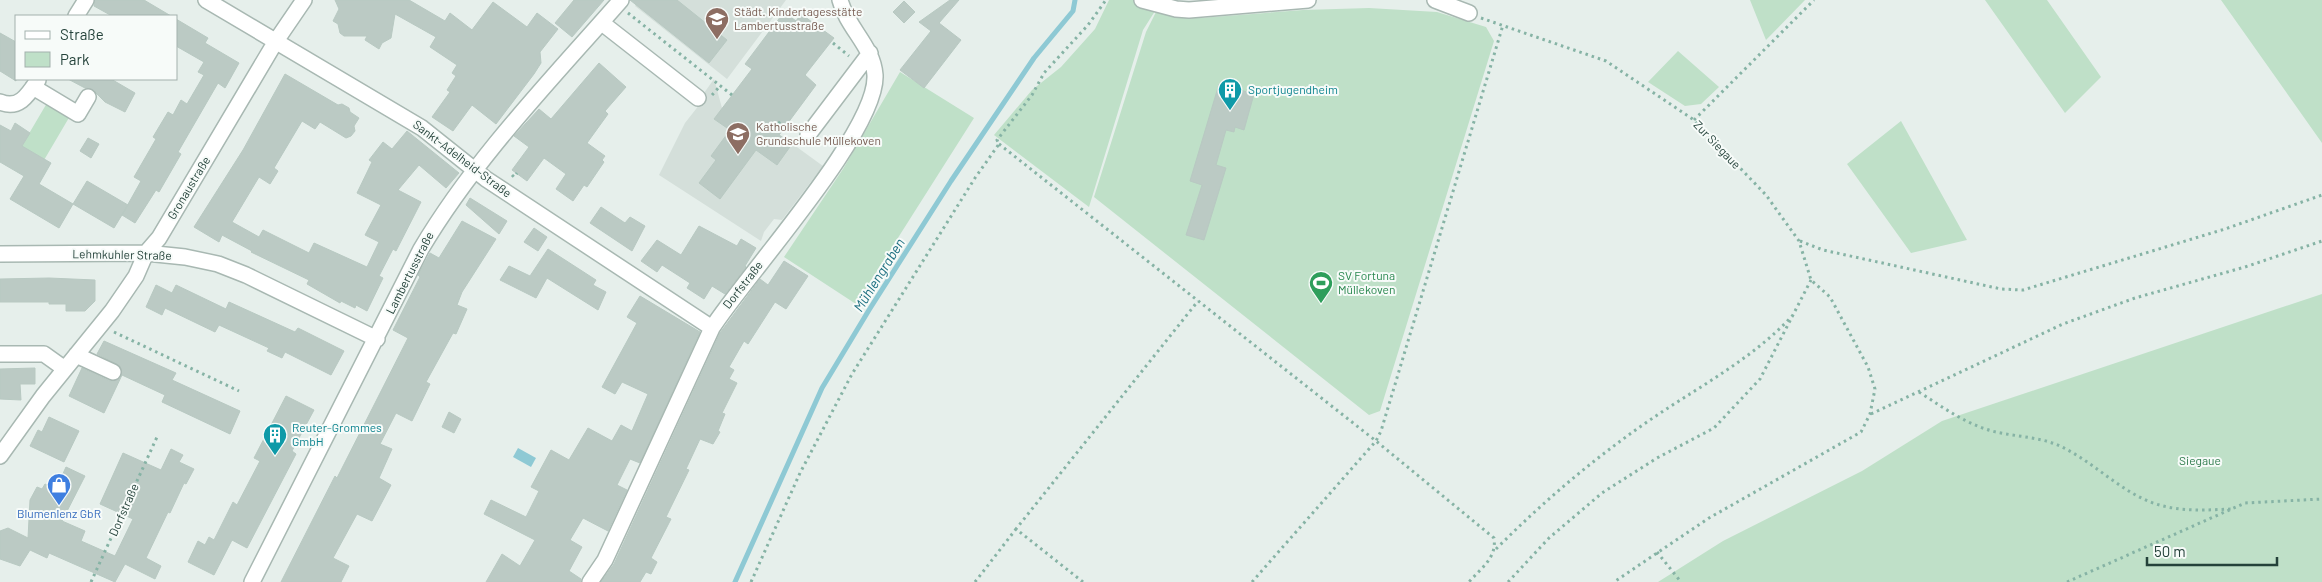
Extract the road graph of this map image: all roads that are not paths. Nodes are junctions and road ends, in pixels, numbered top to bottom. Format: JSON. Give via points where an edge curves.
{"nodes":[{"id":1,"x":86,"y":0,"type":"edge"},
{"id":2,"x":206,"y":0,"type":"edge"},
{"id":3,"x":304,"y":0,"type":"edge"},
{"id":4,"x":840,"y":0,"type":"edge"},
{"id":5,"x":1142,"y":0,"type":"edge"},
{"id":6,"x":1308,"y":0,"type":"edge"},
{"id":7,"x":1435,"y":0,"type":"edge"},
{"id":8,"x":619,"y":2,"type":"edge"},
{"id":9,"x":1469,"y":13,"type":"road end"},
{"id":10,"x":77,"y":15,"type":"edge"},
{"id":11,"x":602,"y":23,"type":"junction"},
{"id":12,"x":276,"y":41,"type":"junction"},
{"id":13,"x":870,"y":53,"type":"junction"},
{"id":14,"x":36,"y":83,"type":"edge"},
{"id":15,"x":88,"y":96,"type":"dead end"},
{"id":16,"x":698,"y":98,"type":"dead end"},
{"id":17,"x":0,"y":102,"type":"edge"},
{"id":18,"x":808,"y":135,"type":"dead end"},
{"id":19,"x":476,"y":170,"type":"junction"},
{"id":20,"x":146,"y":253,"type":"junction"},
{"id":21,"x":0,"y":254,"type":"edge"},
{"id":22,"x":712,"y":328,"type":"junction"},
{"id":23,"x":377,"y":339,"type":"junction"},
{"id":24,"x":0,"y":354,"type":"edge"},
{"id":25,"x":76,"y":355,"type":"junction"},
{"id":26,"x":65,"y":369,"type":"junction"},
{"id":27,"x":113,"y":372,"type":"dead end"},
{"id":28,"x":0,"y":456,"type":"edge"},
{"id":29,"x":252,"y":582,"type":"edge"},
{"id":30,"x":590,"y":582,"type":"edge"}],
"edges":[{"from":1,"to":10,"type":"street"},
{"from":2,"to":12,"type":"street","name":"Sankt-Adelheid-Straße"},
{"from":3,"to":12,"type":"street","name":"Gronaustraße"},
{"from":4,"to":13,"type":"street","name":"Dorfstraße","via":[[844,14]]},
{"from":5,"to":6,"type":"street","via":[[1189,10]]},
{"from":7,"to":9,"type":"street"},
{"from":8,"to":11,"type":"street","name":"Lambertusstraße"},
{"from":11,"to":16,"type":"street"},
{"from":11,"to":19,"type":"street","name":"Lambertusstraße","via":[[539,91]]},
{"from":12,"to":19,"type":"street","name":"Sankt-Adelheid-Straße","via":[[399,113]]},
{"from":12,"to":20,"type":"street","name":"Gronaustraße","via":[[159,238]]},
{"from":13,"to":18,"type":"street"},
{"from":13,"to":22,"type":"street","name":"Dorfstraße","via":[[875,88],[858,124],[834,165]]},
{"from":14,"to":15,"type":"street","via":[[78,114]]},
{"from":14,"to":17,"type":"street","via":[[21,102],[13,106]]},
{"from":19,"to":22,"type":"street","name":"Sankt-Adelheid-Straße"},
{"from":19,"to":23,"type":"street","name":"Lambertusstraße","via":[[446,207],[421,249]]},
{"from":20,"to":21,"type":"street","name":"Lehmkuhler Straße"},
{"from":20,"to":23,"type":"street","name":"Lehmkuhler Straße","via":[[185,256],[218,264]]},
{"from":20,"to":25,"type":"street","name":"Gronaustraße","via":[[136,276]]},
{"from":22,"to":30,"type":"street","name":"Dorfstraße","via":[[605,560]]},
{"from":23,"to":29,"type":"street","name":"Lambertusstraße"},
{"from":24,"to":26,"type":"street","via":[[44,354]]},
{"from":25,"to":26,"type":"street","name":"Gronaustraße"},
{"from":25,"to":27,"type":"street"},
{"from":26,"to":28,"type":"street","name":"Gronaustraße"}]}
